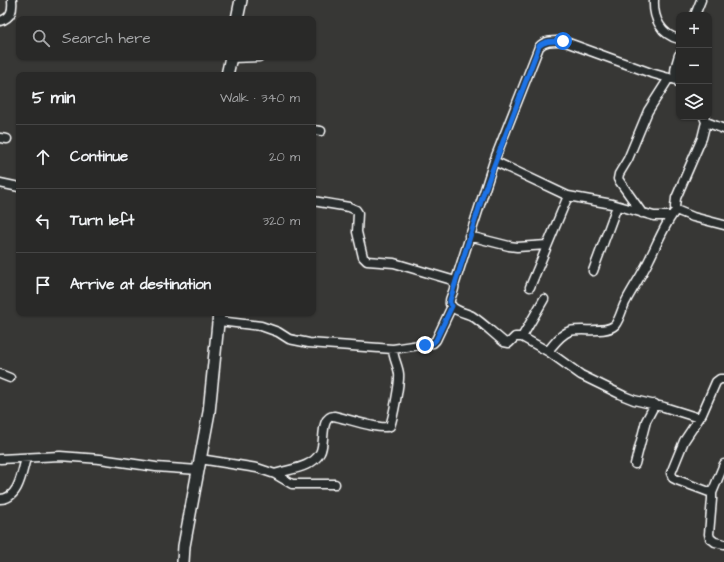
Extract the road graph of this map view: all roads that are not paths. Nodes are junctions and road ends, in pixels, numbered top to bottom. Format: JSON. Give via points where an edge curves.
{"nodes":[{"id":1,"x":12,"y":0,"type":"edge"},
{"id":2,"x":241,"y":0,"type":"edge"},
{"id":3,"x":654,"y":0,"type":"edge"},
{"id":4,"x":701,"y":0,"type":"edge"},
{"id":5,"x":695,"y":12,"type":"edge"},
{"id":6,"x":238,"y":16,"type":"edge"},
{"id":7,"x":0,"y":21,"type":"edge"},
{"id":8,"x":676,"y":38,"type":"edge"},
{"id":9,"x":230,"y":60,"type":"edge"},
{"id":10,"x":676,"y":68,"type":"edge"},
{"id":11,"x":228,"y":72,"type":"edge"},
{"id":12,"x":675,"y":81,"type":"edge"},
{"id":13,"x":705,"y":120,"type":"edge"},
{"id":14,"x":707,"y":120,"type":"edge"},
{"id":15,"x":724,"y":129,"type":"edge"},
{"id":16,"x":494,"y":161,"type":"junction"},
{"id":17,"x":0,"y":183,"type":"edge"},
{"id":18,"x":16,"y":186,"type":"edge"},
{"id":19,"x":568,"y":196,"type":"junction"},
{"id":20,"x":316,"y":202,"type":"edge"},
{"id":21,"x":617,"y":206,"type":"junction"},
{"id":22,"x":642,"y":213,"type":"junction"},
{"id":23,"x":674,"y":213,"type":"junction"},
{"id":24,"x":724,"y":225,"type":"edge"},
{"id":25,"x":469,"y":236,"type":"junction"},
{"id":26,"x":547,"y":244,"type":"junction"},
{"id":27,"x":593,"y":271,"type":"dead end"},
{"id":28,"x":455,"y":283,"type":"junction"},
{"id":29,"x":530,"y":287,"type":"dead end"},
{"id":30,"x":544,"y":298,"type":"dead end"},
{"id":31,"x":452,"y":306,"type":"junction"},
{"id":32,"x":219,"y":317,"type":"edge"},
{"id":33,"x":522,"y":337,"type":"junction"},
{"id":34,"x":392,"y":350,"type":"junction"},
{"id":35,"x":548,"y":351,"type":"junction"},
{"id":36,"x":0,"y":374,"type":"edge"},
{"id":37,"x":10,"y":378,"type":"dead end"},
{"id":38,"x":724,"y":379,"type":"edge"},
{"id":39,"x":655,"y":404,"type":"junction"},
{"id":40,"x":699,"y":418,"type":"junction"},
{"id":41,"x":26,"y":458,"type":"junction"},
{"id":42,"x":0,"y":459,"type":"edge"},
{"id":43,"x":199,"y":464,"type":"junction"},
{"id":44,"x":635,"y":464,"type":"dead end"},
{"id":45,"x":724,"y":464,"type":"edge"},
{"id":46,"x":275,"y":474,"type":"junction"},
{"id":47,"x":335,"y":484,"type":"dead end"},
{"id":48,"x":712,"y":493,"type":"junction"},
{"id":49,"x":0,"y":499,"type":"edge"},
{"id":50,"x":724,"y":544,"type":"edge"},
{"id":51,"x":183,"y":562,"type":"edge"}],
"edges":[{"from":1,"to":7,"type":"street","via":[[11,13]]},
{"from":2,"to":6,"type":"street"},
{"from":3,"to":8,"type":"street","via":[[654,10],[663,31]]},
{"from":4,"to":5,"type":"street"},
{"from":9,"to":11,"type":"street"},
{"from":10,"to":12,"type":"street"},
{"from":12,"to":16,"type":"street","via":[[563,41],[542,43]]},
{"from":12,"to":22,"type":"street","via":[[648,110],[628,159],[618,176]]},
{"from":13,"to":23,"type":"street","via":[[700,142],[676,198]]},
{"from":14,"to":15,"type":"street"},
{"from":16,"to":19,"type":"street"},
{"from":16,"to":25,"type":"street"},
{"from":17,"to":18,"type":"street"},
{"from":19,"to":21,"type":"street"},
{"from":19,"to":26,"type":"street"},
{"from":20,"to":28,"type":"street","via":[[356,210],[357,232],[363,256],[367,261],[394,263],[447,278]]},
{"from":21,"to":22,"type":"street"},
{"from":21,"to":27,"type":"street"},
{"from":22,"to":23,"type":"street","via":[[662,217]]},
{"from":23,"to":24,"type":"street"},
{"from":23,"to":35,"type":"street","via":[[626,300],[616,324],[605,330],[570,332],[562,336]]},
{"from":25,"to":26,"type":"street","via":[[517,247]]},
{"from":25,"to":28,"type":"street"},
{"from":26,"to":29,"type":"street"},
{"from":28,"to":31,"type":"street","via":[[450,300]]},
{"from":30,"to":33,"type":"street"},
{"from":31,"to":33,"type":"street","via":[[472,316],[504,342],[509,343],[515,337]]},
{"from":31,"to":34,"type":"street","via":[[433,343]]},
{"from":32,"to":34,"type":"street","via":[[261,326],[299,342]]},
{"from":32,"to":43,"type":"street","via":[[209,412]]},
{"from":33,"to":35,"type":"street"},
{"from":34,"to":46,"type":"street","via":[[399,380],[390,426],[378,427],[330,416],[325,423],[320,453],[315,459],[309,464]]},
{"from":35,"to":39,"type":"street","via":[[587,378],[628,398]]},
{"from":36,"to":37,"type":"street"},
{"from":38,"to":40,"type":"street","via":[[716,382]]},
{"from":39,"to":40,"type":"street"},
{"from":39,"to":44,"type":"street","via":[[646,421]]},
{"from":40,"to":48,"type":"street","via":[[685,438],[671,473],[677,480]]},
{"from":41,"to":42,"type":"street"},
{"from":41,"to":43,"type":"street","via":[[85,458],[156,467]]},
{"from":41,"to":49,"type":"street","via":[[19,483],[12,495]]},
{"from":43,"to":46,"type":"street","via":[[249,466]]},
{"from":43,"to":51,"type":"street"},
{"from":45,"to":48,"type":"street"},
{"from":46,"to":47,"type":"street","via":[[292,484]]},
{"from":48,"to":50,"type":"street","via":[[709,534],[715,542]]}]}
